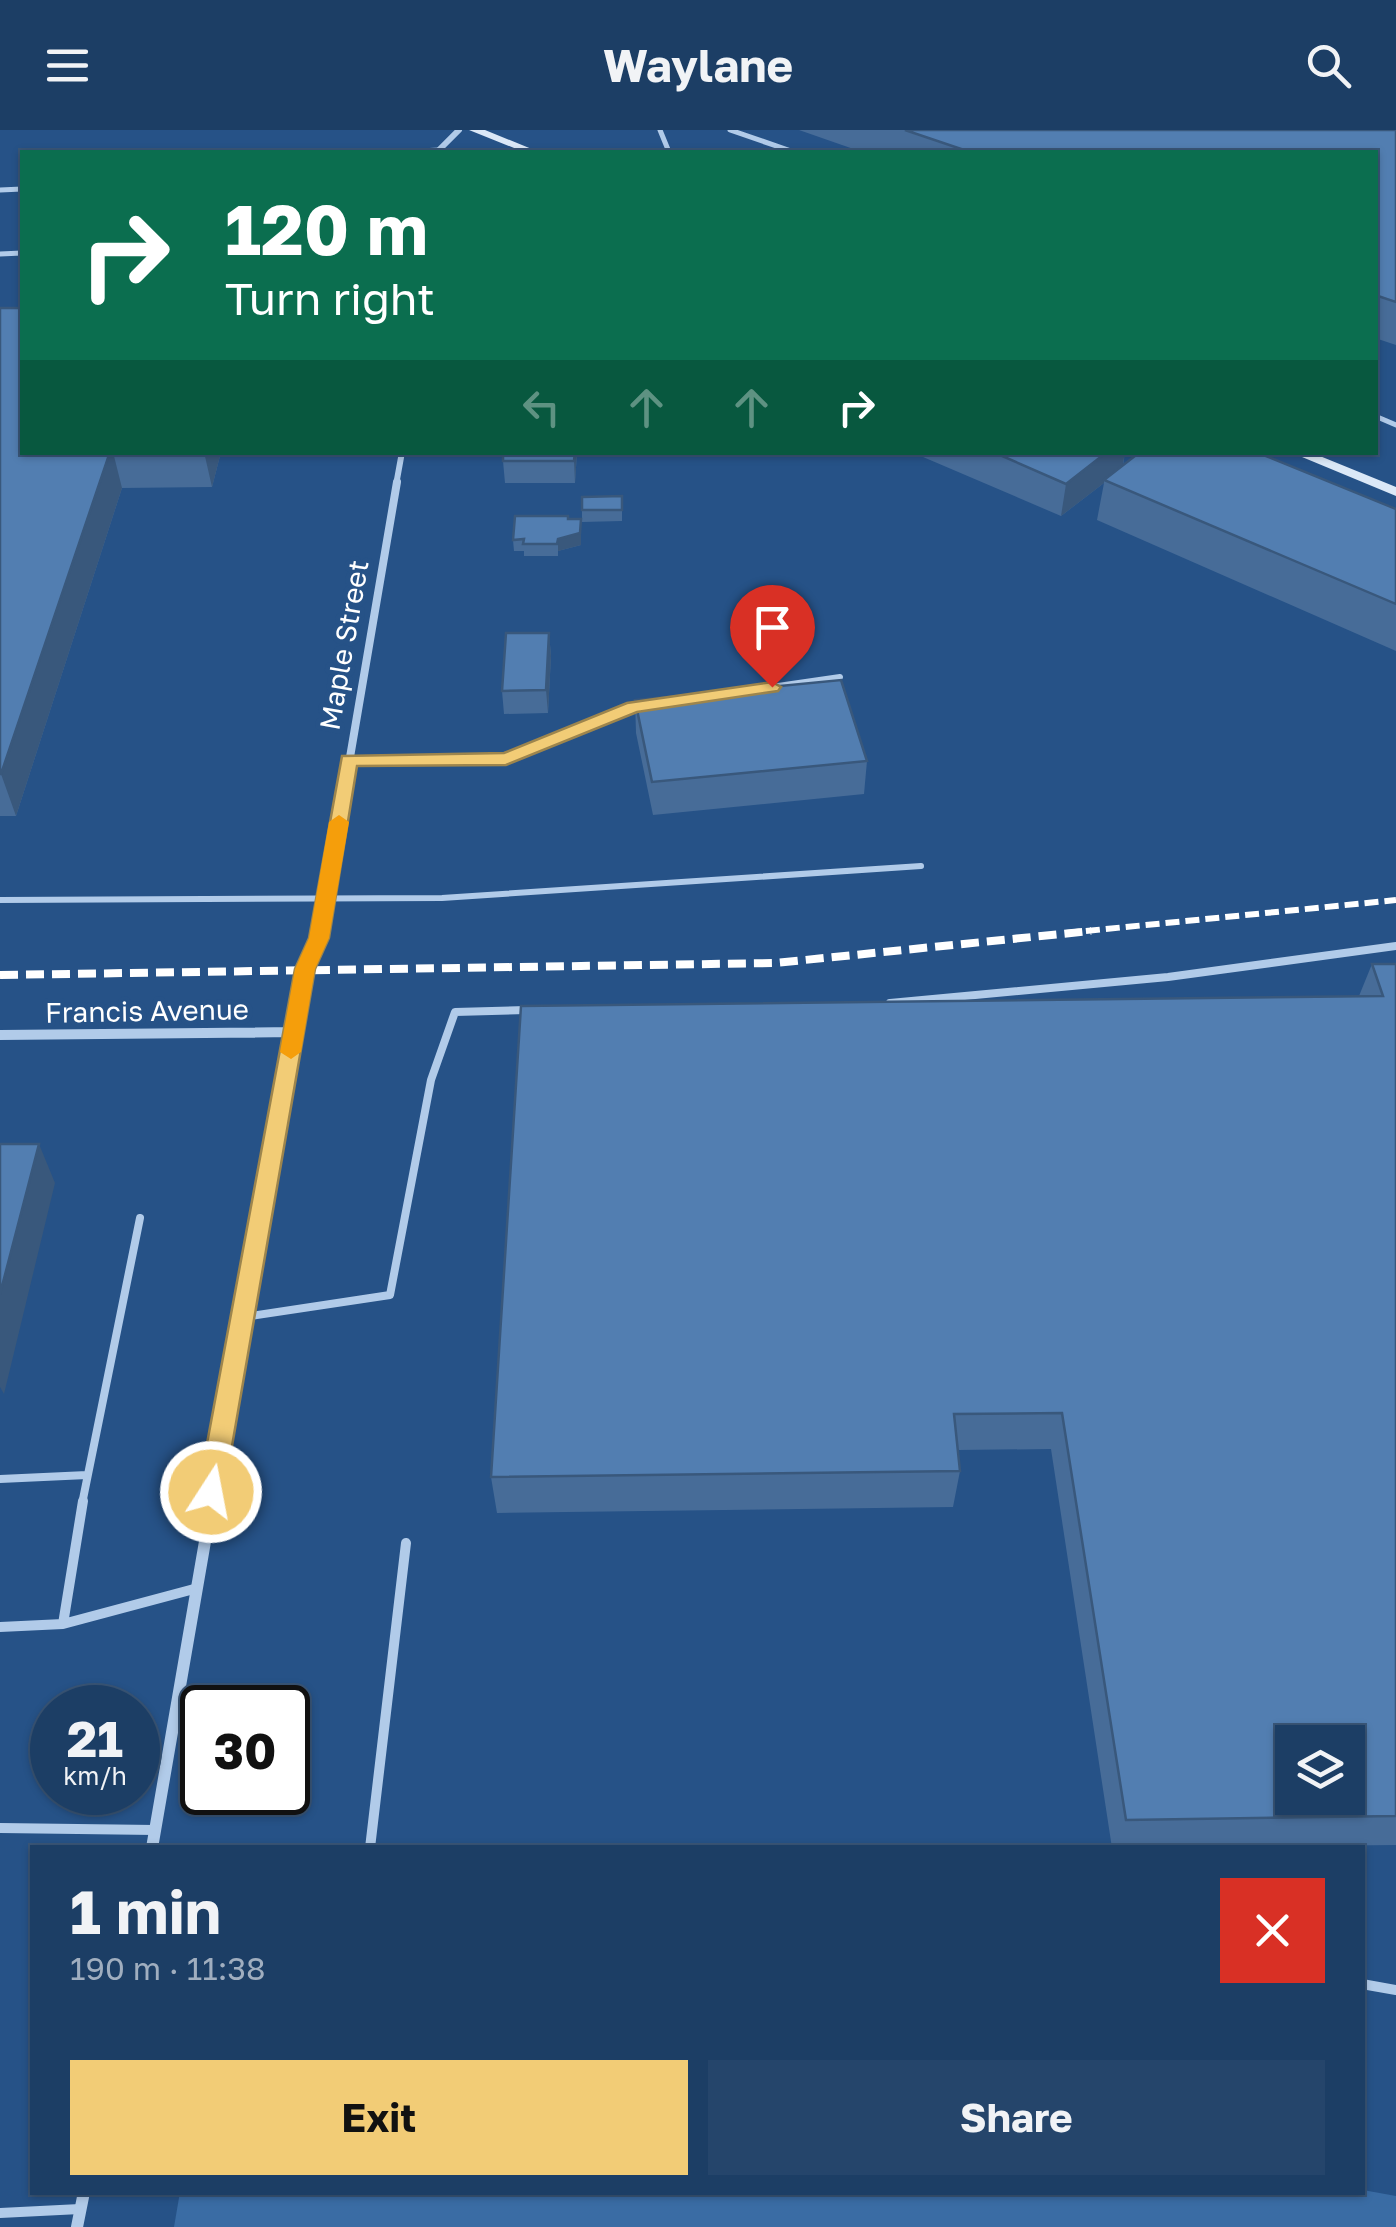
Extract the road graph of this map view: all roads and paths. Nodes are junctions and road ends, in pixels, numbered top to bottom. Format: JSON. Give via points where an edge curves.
{"nodes":[{"id":1,"x":460,"y":130,"type":"edge"},
{"id":2,"x":475,"y":130,"type":"edge"},
{"id":3,"x":730,"y":130,"type":"edge"},
{"id":4,"x":439,"y":150,"type":"edge"},
{"id":5,"x":529,"y":150,"type":"edge"},
{"id":6,"x":788,"y":150,"type":"edge"},
{"id":7,"x":401,"y":455,"type":"edge"},
{"id":8,"x":1305,"y":455,"type":"edge"},
{"id":9,"x":1396,"y":492,"type":"edge"},
{"id":10,"x":840,"y":677,"type":"edge"},
{"id":11,"x":765,"y":688,"type":"edge"},
{"id":12,"x":652,"y":704,"type":"edge"},
{"id":13,"x":349,"y":760,"type":"junction"},
{"id":14,"x":921,"y":866,"type":"dead end"},
{"id":15,"x":325,"y":896,"type":"junction"},
{"id":16,"x":0,"y":900,"type":"edge"},
{"id":17,"x":1396,"y":946,"type":"edge"},
{"id":18,"x":873,"y":1004,"type":"edge"},
{"id":19,"x":530,"y":1010,"type":"edge"},
{"id":20,"x":294,"y":1032,"type":"junction"},
{"id":21,"x":0,"y":1035,"type":"edge"},
{"id":22,"x":140,"y":1218,"type":"dead end"},
{"id":23,"x":244,"y":1317,"type":"junction"},
{"id":24,"x":87,"y":1475,"type":"junction"},
{"id":25,"x":0,"y":1479,"type":"edge"},
{"id":26,"x":406,"y":1543,"type":"dead end"},
{"id":27,"x":194,"y":1589,"type":"junction"},
{"id":28,"x":63,"y":1624,"type":"junction"},
{"id":29,"x":0,"y":1627,"type":"edge"},
{"id":30,"x":0,"y":1828,"type":"edge"},
{"id":31,"x":154,"y":1830,"type":"junction"},
{"id":32,"x":152,"y":1845,"type":"edge"},
{"id":33,"x":370,"y":1845,"type":"edge"},
{"id":34,"x":1365,"y":1985,"type":"edge"},
{"id":35,"x":1396,"y":1990,"type":"edge"},
{"id":36,"x":83,"y":2195,"type":"edge"},
{"id":37,"x":81,"y":2209,"type":"junction"},
{"id":38,"x":0,"y":2213,"type":"edge"},
{"id":39,"x":77,"y":2227,"type":"edge"}],
"edges":[{"from":1,"to":4,"type":"street"},
{"from":2,"to":5,"type":"main road"},
{"from":3,"to":6,"type":"lane"},
{"from":7,"to":13,"type":"street","name":"Maple Street"},
{"from":8,"to":9,"type":"main road"},
{"from":10,"to":11,"type":"lane"},
{"from":12,"to":13,"type":"lane","via":[[506,759]]},
{"from":13,"to":15,"type":"street","name":"Maple Street"},
{"from":14,"to":15,"type":"lane","via":[[496,896]]},
{"from":15,"to":16,"type":"lane"},
{"from":15,"to":20,"type":"street","name":"Maple Street"},
{"from":17,"to":18,"type":"lane","via":[[1168,978]]},
{"from":19,"to":23,"type":"lane","via":[[455,1012],[431,1080],[390,1296]]},
{"from":20,"to":21,"type":"street","name":"Francis Avenue"},
{"from":20,"to":23,"type":"street","name":"Maple Street"},
{"from":22,"to":24,"type":"lane"},
{"from":23,"to":27,"type":"street","name":"Maple Street"},
{"from":24,"to":25,"type":"lane"},
{"from":24,"to":28,"type":"lane"},
{"from":26,"to":33,"type":"lane"},
{"from":27,"to":28,"type":"lane"},
{"from":27,"to":31,"type":"street","name":"Maple Street"},
{"from":28,"to":29,"type":"lane"},
{"from":30,"to":31,"type":"lane"},
{"from":31,"to":32,"type":"street","name":"Maple Street"},
{"from":34,"to":35,"type":"lane"},
{"from":36,"to":37,"type":"street"},
{"from":37,"to":38,"type":"lane"},
{"from":37,"to":39,"type":"street"}]}
